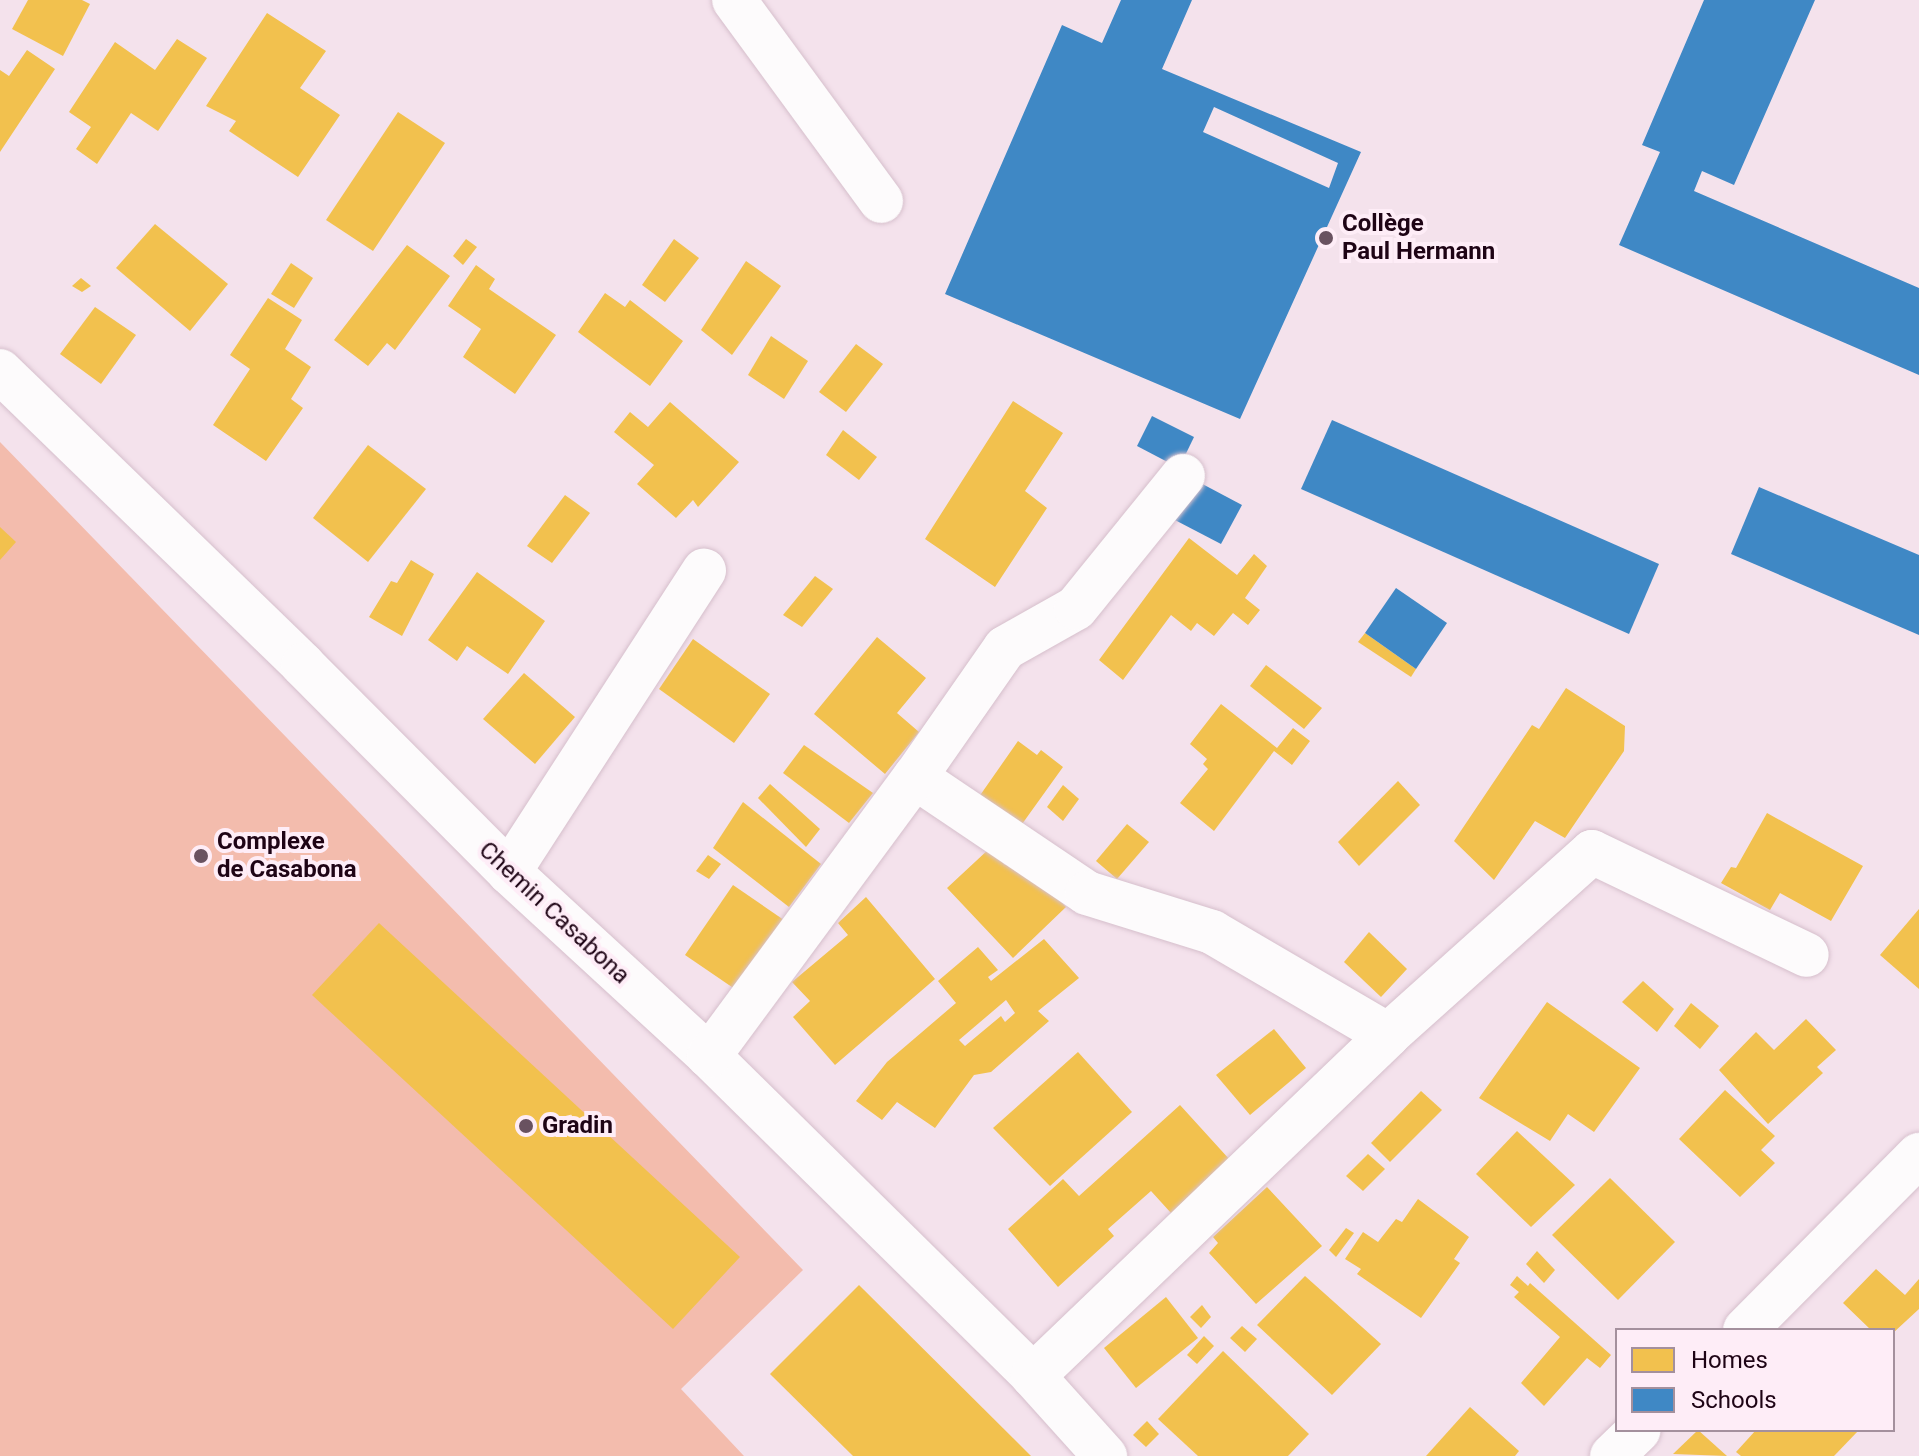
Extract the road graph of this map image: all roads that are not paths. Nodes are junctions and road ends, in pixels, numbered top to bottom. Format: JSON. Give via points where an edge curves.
{"nodes":[{"id":1,"x":734,"y":0,"type":"edge"},
{"id":2,"x":881,"y":201,"type":"dead end"},
{"id":3,"x":0,"y":371,"type":"edge"},
{"id":4,"x":1183,"y":476,"type":"dead end"},
{"id":5,"x":704,"y":571,"type":"dead end"},
{"id":6,"x":915,"y":777,"type":"junction"},
{"id":7,"x":509,"y":872,"type":"junction"},
{"id":8,"x":1807,"y":955,"type":"dead end"},
{"id":9,"x":1388,"y":1035,"type":"junction"},
{"id":10,"x":709,"y":1056,"type":"junction"},
{"id":11,"x":1919,"y":1155,"type":"edge"},
{"id":12,"x":1747,"y":1328,"type":"edge"},
{"id":13,"x":1033,"y":1376,"type":"junction"},
{"id":14,"x":1637,"y":1432,"type":"edge"},
{"id":15,"x":1105,"y":1456,"type":"edge"},
{"id":16,"x":1612,"y":1456,"type":"edge"}],
"edges":[{"from":1,"to":2,"type":"street"},
{"from":3,"to":7,"type":"street","name":"Chemin Casabona"},
{"from":4,"to":6,"type":"street","via":[[1076,608],[1005,648]]},
{"from":5,"to":7,"type":"street"},
{"from":6,"to":9,"type":"street","via":[[1087,893],[1212,932]]},
{"from":6,"to":10,"type":"street"},
{"from":7,"to":10,"type":"street","name":"Chemin Casabona"},
{"from":8,"to":9,"type":"street","via":[[1592,852]]},
{"from":9,"to":13,"type":"street"},
{"from":10,"to":13,"type":"street","name":"Chemin Casabona"},
{"from":11,"to":12,"type":"street"},
{"from":13,"to":15,"type":"street","name":"Chemin Casabona"},
{"from":14,"to":16,"type":"street"}]}
